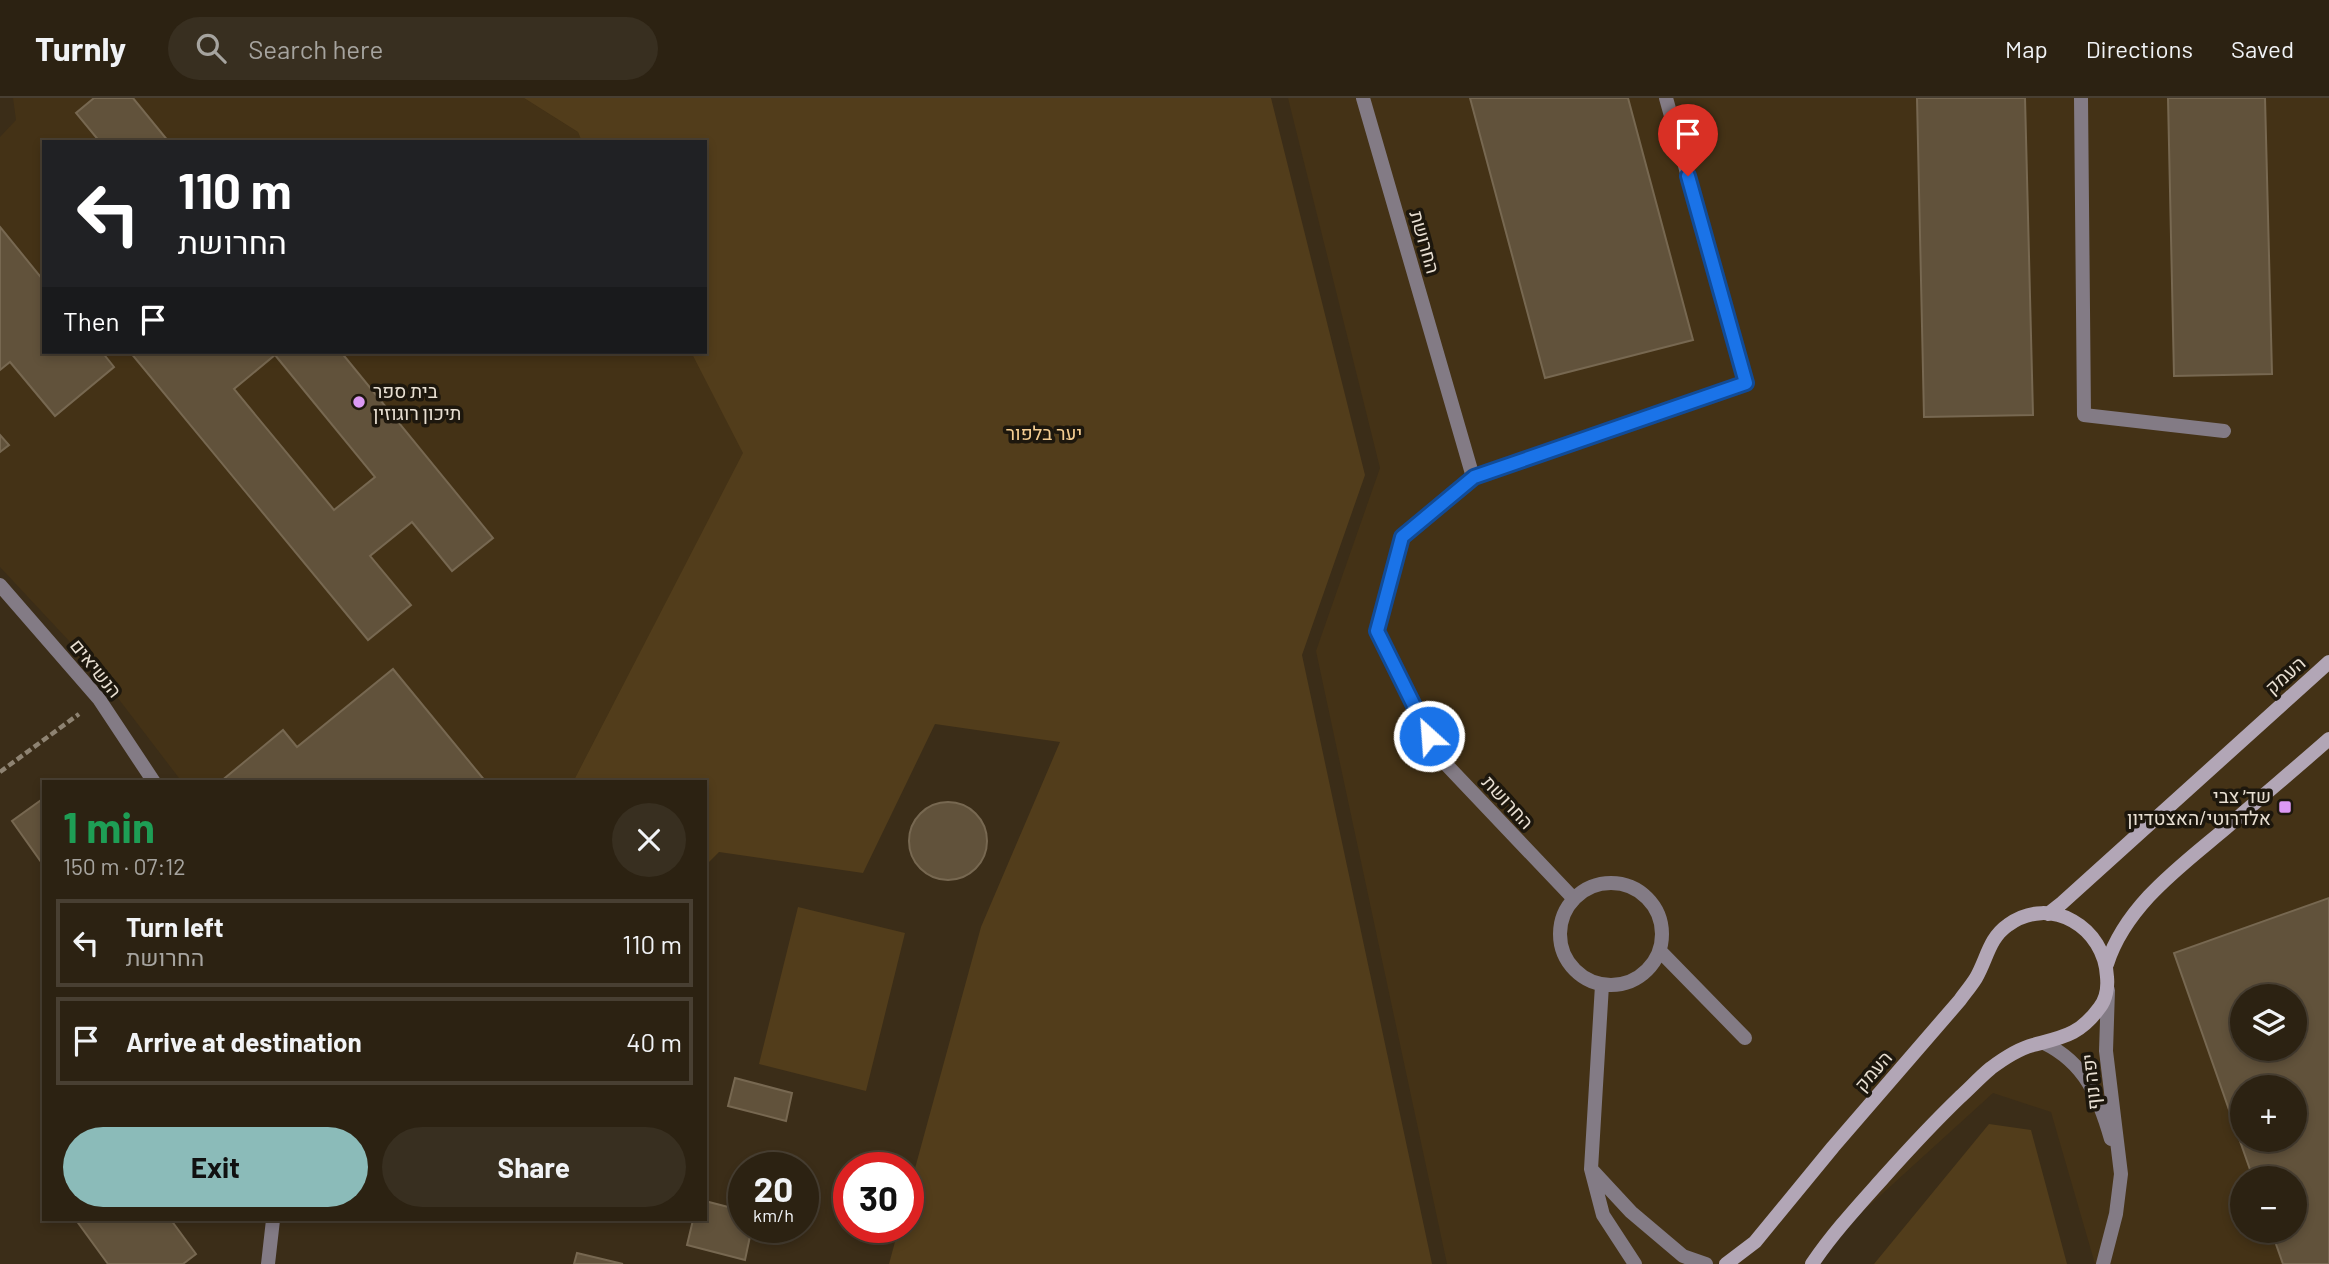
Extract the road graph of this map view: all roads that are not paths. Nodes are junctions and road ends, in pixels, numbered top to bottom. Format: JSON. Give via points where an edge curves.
{"nodes":[{"id":1,"x":1363,"y":98,"type":"edge"},
{"id":2,"x":1666,"y":98,"type":"edge"},
{"id":3,"x":2081,"y":98,"type":"edge"},
{"id":4,"x":2224,"y":431,"type":"dead end"},
{"id":5,"x":1474,"y":477,"type":"junction"},
{"id":6,"x":0,"y":585,"type":"edge"},
{"id":7,"x":2329,"y":662,"type":"edge"},
{"id":8,"x":2329,"y":739,"type":"edge"},
{"id":9,"x":153,"y":780,"type":"edge"},
{"id":10,"x":1574,"y":899,"type":"junction"},
{"id":11,"x":2048,"y":914,"type":"junction"},
{"id":12,"x":1660,"y":951,"type":"junction"},
{"id":13,"x":2107,"y":964,"type":"junction"},
{"id":14,"x":1602,"y":985,"type":"junction"},
{"id":15,"x":2108,"y":985,"type":"junction"},
{"id":16,"x":1745,"y":1038,"type":"dead end"},
{"id":17,"x":2044,"y":1043,"type":"junction"},
{"id":18,"x":1591,"y":1169,"type":"junction"},
{"id":19,"x":2120,"y":1174,"type":"junction"},
{"id":20,"x":273,"y":1221,"type":"edge"},
{"id":21,"x":268,"y":1264,"type":"edge"},
{"id":22,"x":1634,"y":1264,"type":"edge"},
{"id":23,"x":1706,"y":1264,"type":"edge"},
{"id":24,"x":1726,"y":1264,"type":"edge"},
{"id":25,"x":1812,"y":1264,"type":"edge"},
{"id":26,"x":2103,"y":1264,"type":"edge"}],
"edges":[{"from":1,"to":5,"type":"street","name":"החרושת"},
{"from":2,"to":5,"type":"street","name":"החרושת","via":[[1746,383]]},
{"from":3,"to":4,"type":"street","via":[[2084,415]]},
{"from":5,"to":10,"type":"street","name":"החרושת","via":[[1402,537],[1377,631],[1440,758]]},
{"from":6,"to":9,"type":"street","name":"הנשיאים","via":[[99,699]]},
{"from":7,"to":11,"type":"main road","name":"העמק"},
{"from":8,"to":13,"type":"main road","via":[[2164,881],[2132,918]]},
{"from":10,"to":12,"type":"street","via":[[1604,883],[1638,890],[1659,917]]},
{"from":10,"to":14,"type":"street","via":[[1560,927],[1563,950],[1575,970]]},
{"from":11,"to":13,"type":"main road","via":[[2068,918],[2086,929],[2100,944]]},
{"from":11,"to":24,"type":"main road","name":"העמק","via":[[2027,915],[2008,924],[1994,939],[1960,1000],[1755,1242]]},
{"from":12,"to":14,"type":"street","via":[[1648,969],[1631,982]]},
{"from":12,"to":16,"type":"street"},
{"from":13,"to":15,"type":"main road"},
{"from":14,"to":18,"type":"street"},
{"from":15,"to":17,"type":"main road","via":[[2102,1005],[2089,1021],[2073,1034]]},
{"from":15,"to":19,"type":"street","name":"יפה נוף","via":[[2106,1051]]},
{"from":17,"to":19,"type":"street","name":"יפה נוף","via":[[2069,1059],[2095,1092]]},
{"from":17,"to":25,"type":"main road","via":[[2017,1052],[1991,1069],[1920,1136]]},
{"from":18,"to":22,"type":"street","via":[[1603,1215]]},
{"from":18,"to":23,"type":"street","via":[[1631,1212],[1683,1256]]},
{"from":19,"to":26,"type":"street","name":"יפה נוף"},
{"from":20,"to":21,"type":"street"}]}
